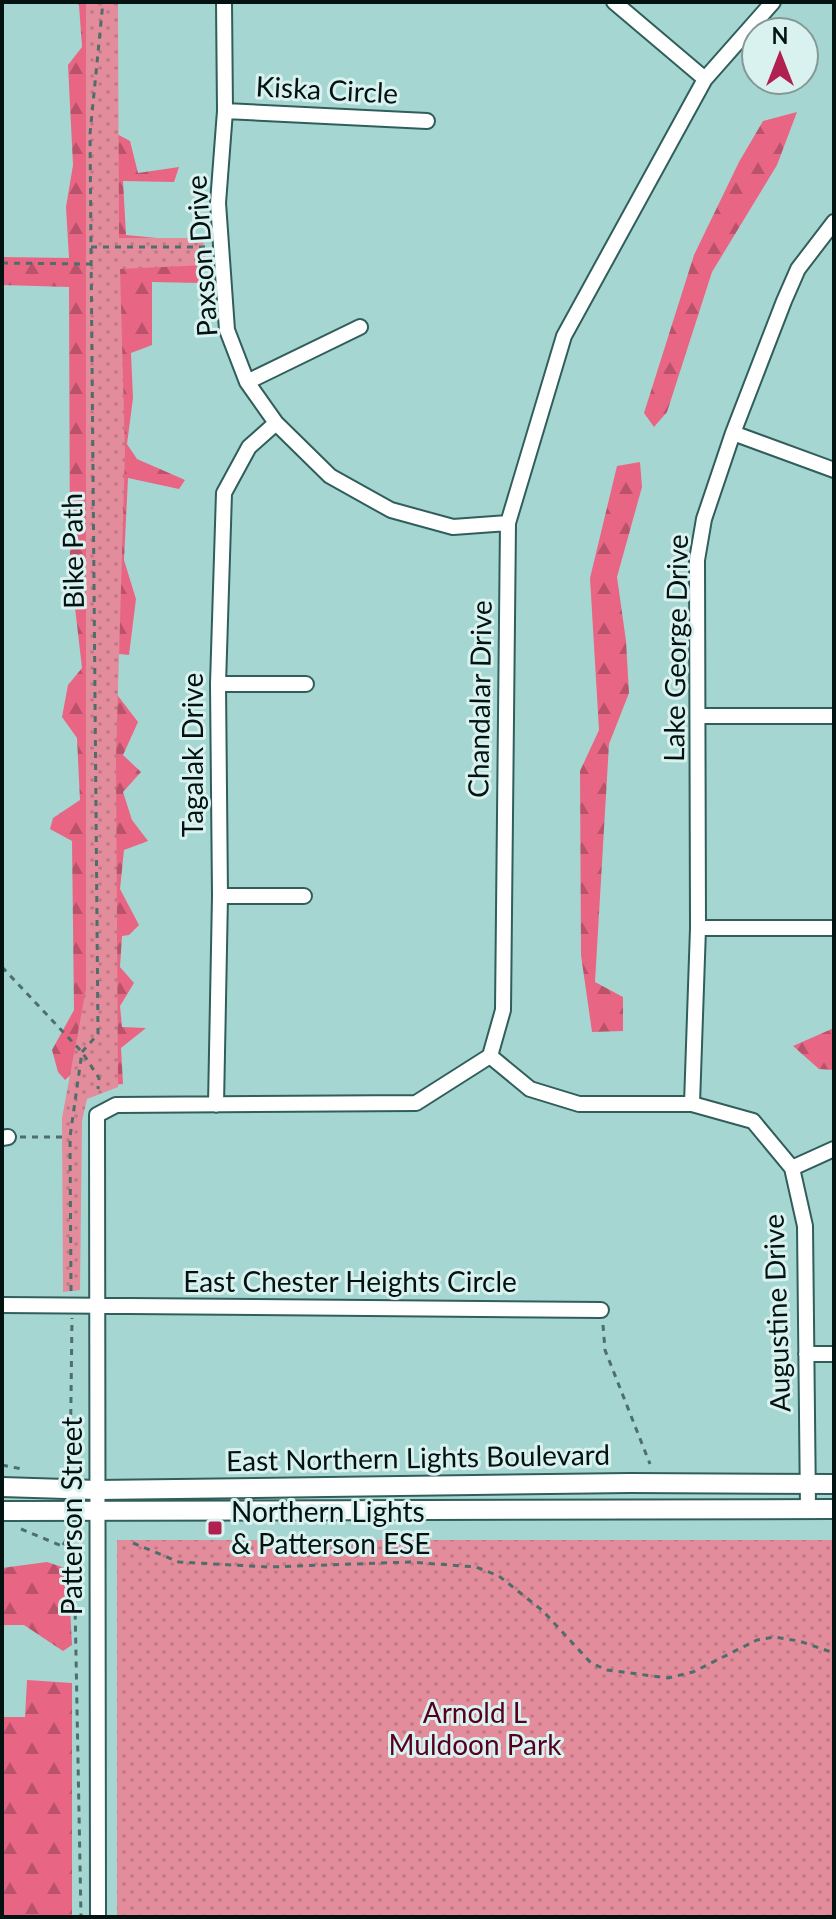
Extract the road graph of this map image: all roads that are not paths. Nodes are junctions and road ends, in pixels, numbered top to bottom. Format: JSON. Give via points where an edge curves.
{"nodes":[{"id":1,"x":224,"y":2,"type":"edge"},
{"id":2,"x":614,"y":2,"type":"edge"},
{"id":3,"x":773,"y":2,"type":"edge"},
{"id":4,"x":705,"y":79,"type":"junction"},
{"id":5,"x":225,"y":111,"type":"junction"},
{"id":6,"x":427,"y":121,"type":"dead end"},
{"id":7,"x":834,"y":222,"type":"edge"},
{"id":8,"x":360,"y":327,"type":"dead end"},
{"id":9,"x":247,"y":382,"type":"junction"},
{"id":10,"x":276,"y":423,"type":"junction"},
{"id":11,"x":733,"y":433,"type":"junction"},
{"id":12,"x":834,"y":470,"type":"edge"},
{"id":13,"x":508,"y":523,"type":"junction"},
{"id":14,"x":218,"y":684,"type":"junction"},
{"id":15,"x":306,"y":684,"type":"dead end"},
{"id":16,"x":700,"y":716,"type":"junction"},
{"id":17,"x":834,"y":716,"type":"edge"},
{"id":18,"x":220,"y":896,"type":"junction"},
{"id":19,"x":304,"y":896,"type":"dead end"},
{"id":20,"x":698,"y":928,"type":"junction"},
{"id":21,"x":834,"y":928,"type":"edge"},
{"id":22,"x":490,"y":1056,"type":"junction"},
{"id":23,"x":692,"y":1104,"type":"junction"},
{"id":24,"x":216,"y":1105,"type":"junction"},
{"id":25,"x":834,"y":1149,"type":"edge"},
{"id":26,"x":792,"y":1168,"type":"junction"},
{"id":27,"x":2,"y":1305,"type":"edge"},
{"id":28,"x":97,"y":1306,"type":"junction"},
{"id":29,"x":601,"y":1310,"type":"road end"},
{"id":30,"x":806,"y":1354,"type":"junction"},
{"id":31,"x":834,"y":1354,"type":"edge"},
{"id":32,"x":807,"y":1484,"type":"junction"},
{"id":33,"x":834,"y":1484,"type":"edge"},
{"id":34,"x":2,"y":1487,"type":"edge"},
{"id":35,"x":97,"y":1490,"type":"junction"},
{"id":36,"x":808,"y":1509,"type":"junction"},
{"id":37,"x":834,"y":1509,"type":"edge"},
{"id":38,"x":98,"y":1511,"type":"junction"},
{"id":39,"x":6,"y":1519,"type":"edge"},
{"id":40,"x":98,"y":1917,"type":"edge"}],
"edges":[{"from":1,"to":5,"type":"street","name":"Paxson Drive"},
{"from":2,"to":4,"type":"street"},
{"from":3,"to":4,"type":"street","name":"Chandalar Drive"},
{"from":4,"to":13,"type":"street","name":"Chandalar Drive","via":[[564,336]]},
{"from":5,"to":6,"type":"street","name":"Kiska Circle"},
{"from":5,"to":9,"type":"street","name":"Paxson Drive","via":[[218,203],[227,330]]},
{"from":7,"to":11,"type":"street","name":"Lake George Drive","via":[[798,269]]},
{"from":8,"to":9,"type":"street"},
{"from":9,"to":10,"type":"street","name":"Paxson Drive"},
{"from":10,"to":13,"type":"street","name":"Paxson Drive","via":[[330,476],[391,510],[453,527]]},
{"from":10,"to":14,"type":"street","name":"Tagalak Drive","via":[[249,447],[224,493]]},
{"from":11,"to":12,"type":"street"},
{"from":11,"to":16,"type":"street","name":"Lake George Drive","via":[[704,519],[697,560]]},
{"from":13,"to":22,"type":"street","name":"Chandalar Drive","via":[[503,1010]]},
{"from":14,"to":15,"type":"street"},
{"from":14,"to":18,"type":"street","name":"Tagalak Drive"},
{"from":16,"to":17,"type":"street"},
{"from":16,"to":20,"type":"street","name":"Lake George Drive"},
{"from":18,"to":19,"type":"street"},
{"from":18,"to":24,"type":"street","name":"Tagalak Drive"},
{"from":20,"to":21,"type":"street"},
{"from":20,"to":23,"type":"street","name":"Lake George Drive"},
{"from":22,"to":23,"type":"street","name":"Augustine Drive","via":[[530,1089],[579,1104]]},
{"from":22,"to":24,"type":"street","via":[[416,1103]]},
{"from":23,"to":26,"type":"street","name":"Augustine Drive","via":[[753,1121]]},
{"from":24,"to":28,"type":"street","name":"Patterson Street","via":[[116,1105],[97,1115]]},
{"from":25,"to":26,"type":"street"},
{"from":26,"to":30,"type":"street","name":"Augustine Drive","via":[[805,1226]]},
{"from":27,"to":28,"type":"street","name":"East Chester Heights Circle"},
{"from":28,"to":29,"type":"street","name":"East Chester Heights Circle"},
{"from":28,"to":35,"type":"street","name":"Patterson Street"},
{"from":30,"to":31,"type":"street"},
{"from":30,"to":32,"type":"street","name":"Augustine Drive"},
{"from":32,"to":33,"type":"main road","name":"East Northern Lights Boulevard"},
{"from":32,"to":35,"type":"main road","name":"East Northern Lights Boulevard"},
{"from":32,"to":36,"type":"street","name":"Augustine Drive"},
{"from":34,"to":35,"type":"main road","name":"East Northern Lights Boulevard"},
{"from":35,"to":38,"type":"street","name":"Patterson Street"},
{"from":36,"to":37,"type":"main road","name":"East Northern Lights Boulevard"},
{"from":36,"to":38,"type":"main road","name":"East Northern Lights Boulevard"},
{"from":38,"to":39,"type":"main road","name":"East Northern Lights Boulevard"},
{"from":38,"to":40,"type":"street","name":"Patterson Street"}]}
